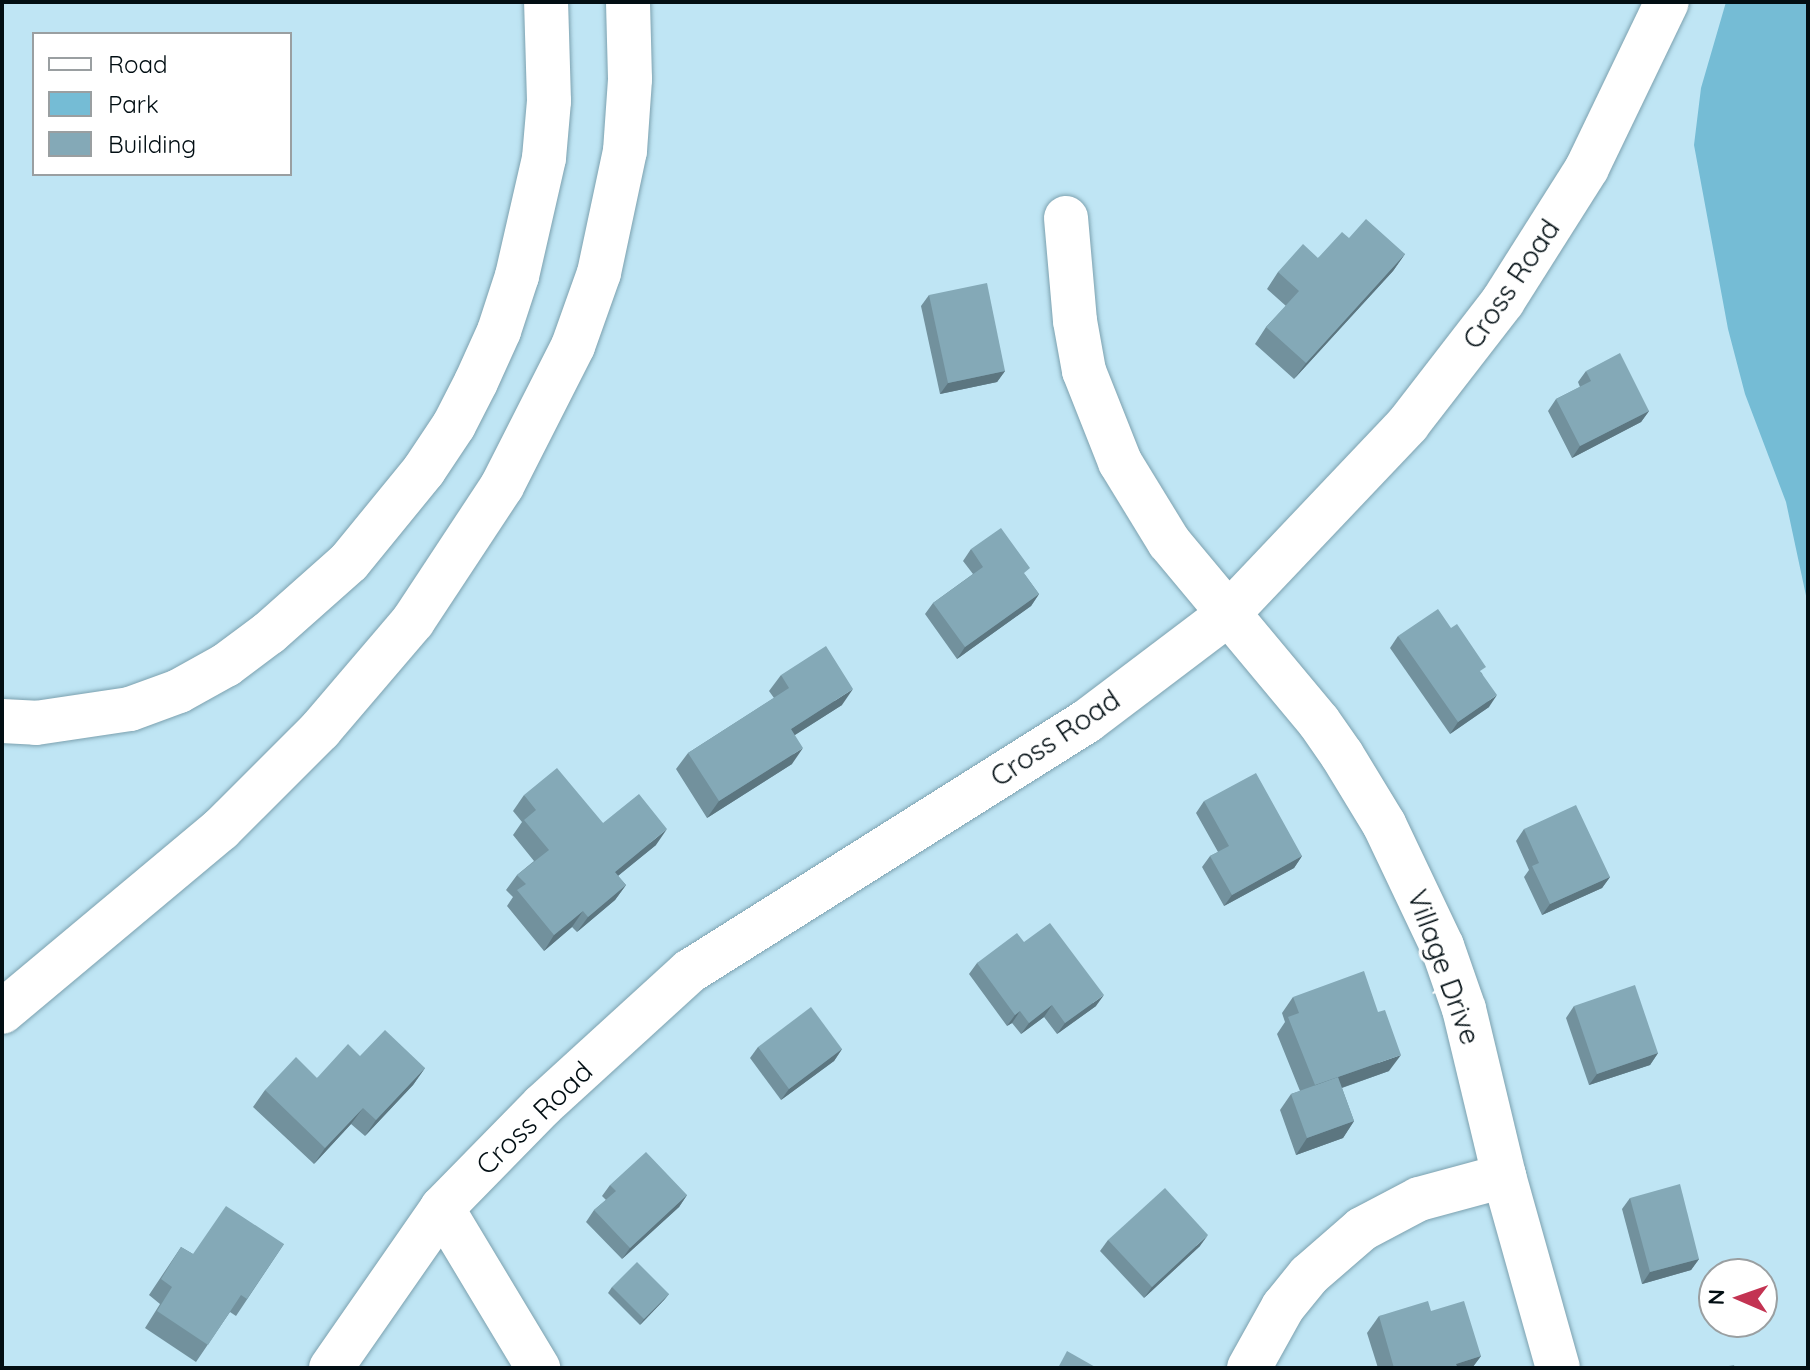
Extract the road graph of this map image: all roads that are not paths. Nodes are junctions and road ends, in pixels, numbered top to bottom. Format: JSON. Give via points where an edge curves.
{"nodes":[{"id":1,"x":546,"y":2,"type":"edge"},
{"id":2,"x":628,"y":2,"type":"edge"},
{"id":3,"x":1667,"y":2,"type":"edge"},
{"id":4,"x":1066,"y":218,"type":"dead end"},
{"id":5,"x":1227,"y":615,"type":"junction"},
{"id":6,"x":2,"y":721,"type":"edge"},
{"id":7,"x":2,"y":1012,"type":"edge"},
{"id":8,"x":1504,"y":1176,"type":"junction"},
{"id":9,"x":442,"y":1208,"type":"junction"},
{"id":10,"x":331,"y":1368,"type":"edge"},
{"id":11,"x":538,"y":1368,"type":"edge"},
{"id":12,"x":1249,"y":1368,"type":"edge"},
{"id":13,"x":1558,"y":1368,"type":"edge"}],
"edges":[{"from":1,"to":6,"type":"main road","via":[[549,101],[544,158],[517,276],[476,382],[424,470],[349,562],[226,665],[179,691],[130,709],[36,723]]},
{"from":2,"to":7,"type":"main road","via":[[625,151],[599,273],[573,346],[502,486],[413,621],[320,730],[221,829]]},
{"from":3,"to":5,"type":"main road","name":"Cross Road","via":[[1587,168],[1503,301],[1408,424]]},
{"from":4,"to":5,"type":"main road","name":"Village Drive","via":[[1075,321],[1100,417],[1143,504]]},
{"from":5,"to":8,"type":"main road","name":"Village Drive","via":[[1319,722],[1377,812],[1415,884],[1464,1009]]},
{"from":5,"to":9,"type":"main road","name":"Cross Road","via":[[1087,721],[690,971],[543,1105]]},
{"from":8,"to":12,"type":"main road","via":[[1419,1199],[1362,1229],[1309,1275],[1283,1307]]},
{"from":8,"to":13,"type":"main road","name":"Village Drive"},
{"from":9,"to":10,"type":"main road","name":"Cross Road"},
{"from":9,"to":11,"type":"main road"}]}
